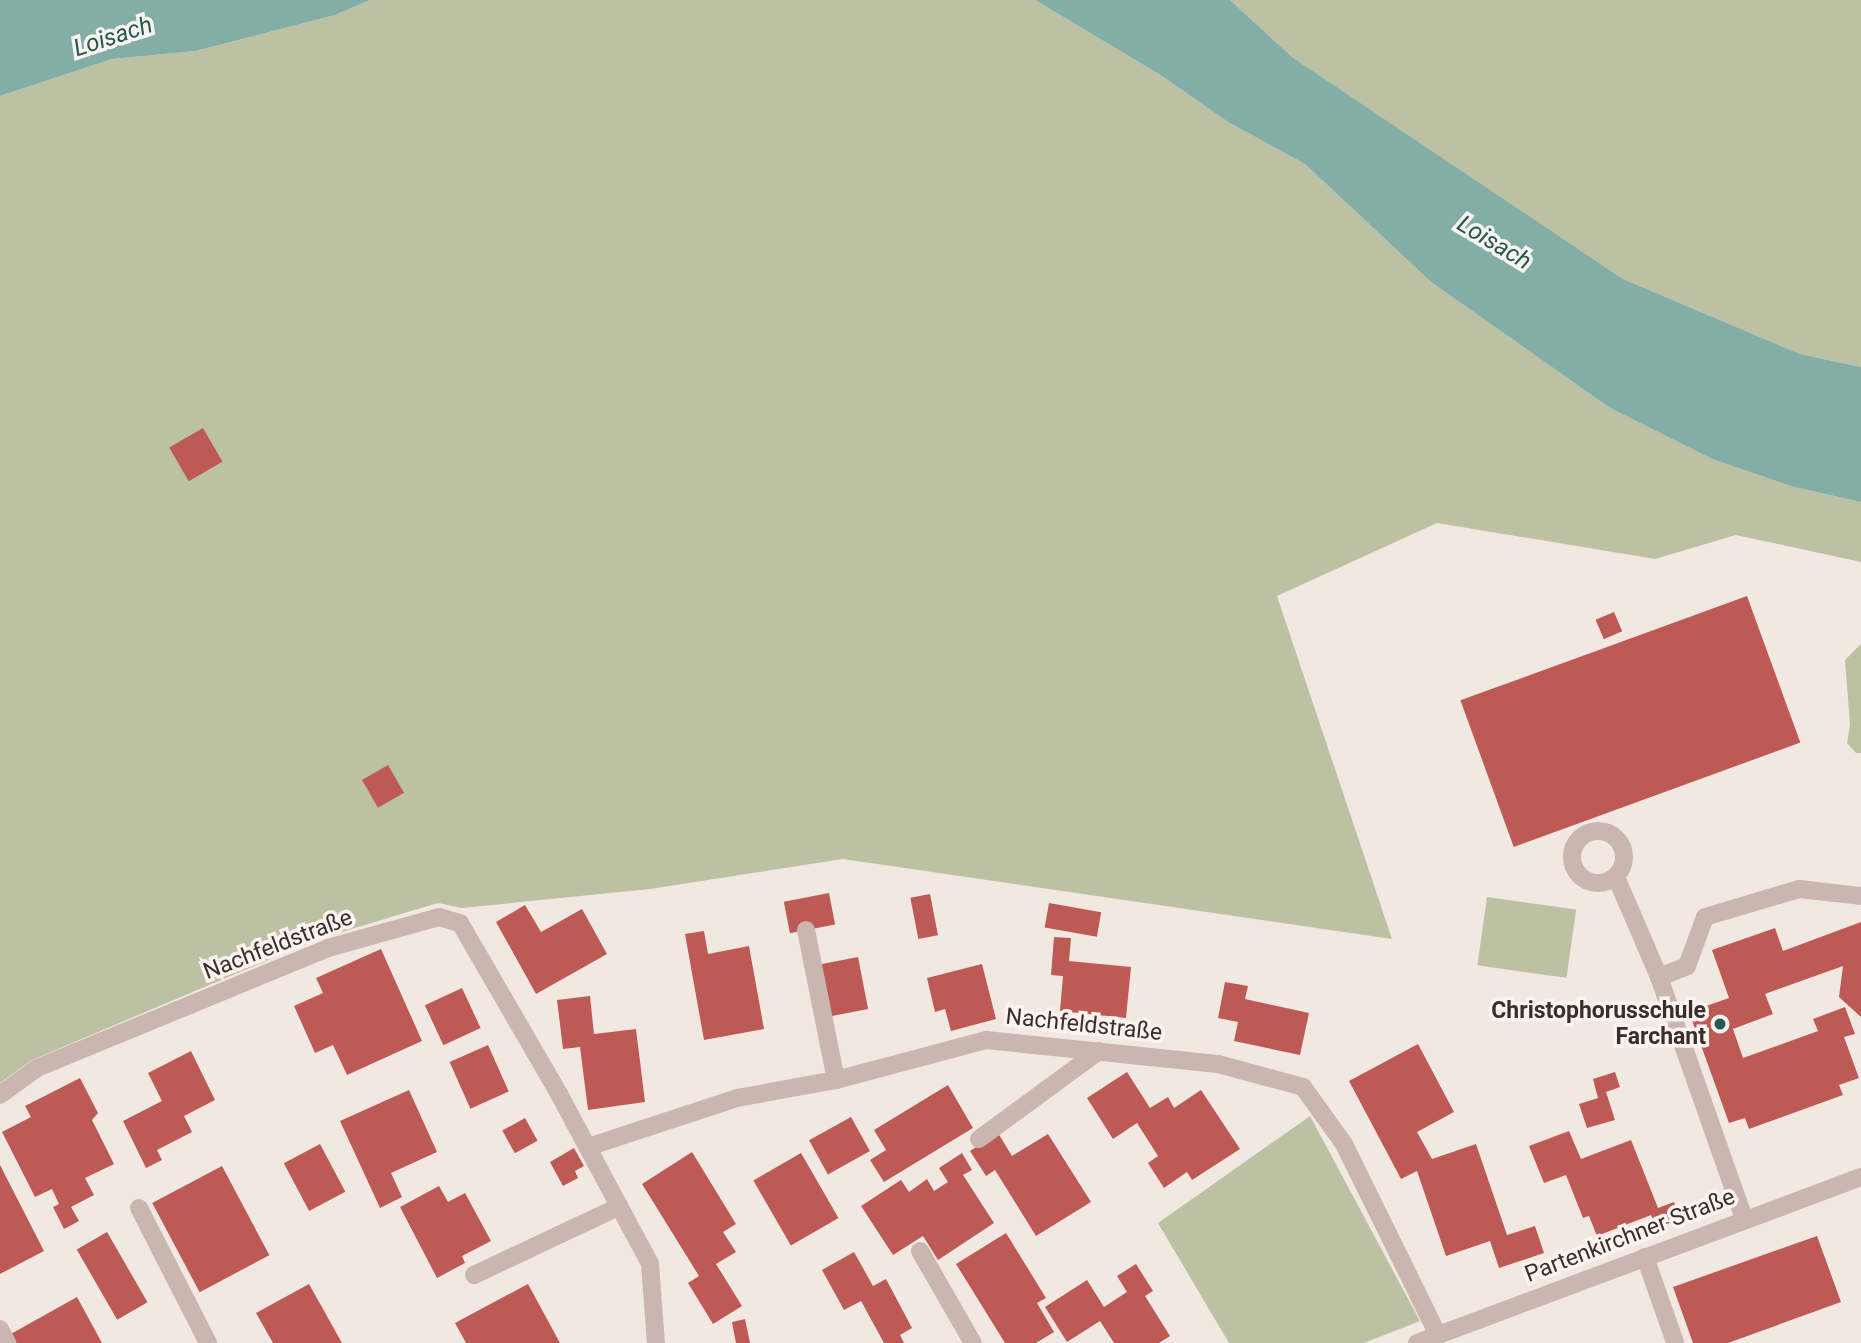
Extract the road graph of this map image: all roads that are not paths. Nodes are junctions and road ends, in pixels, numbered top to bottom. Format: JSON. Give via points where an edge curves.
{"nodes":[{"id":1,"x":1616,"y":877,"type":"dead end"},
{"id":2,"x":1861,"y":896,"type":"edge"},
{"id":3,"x":806,"y":930,"type":"dead end"},
{"id":4,"x":1659,"y":977,"type":"junction"},
{"id":5,"x":1099,"y":1052,"type":"junction"},
{"id":6,"x":836,"y":1080,"type":"junction"},
{"id":7,"x":0,"y":1095,"type":"edge"},
{"id":8,"x":979,"y":1139,"type":"dead end"},
{"id":9,"x":588,"y":1147,"type":"junction"},
{"id":10,"x":1861,"y":1177,"type":"edge"},
{"id":11,"x":618,"y":1207,"type":"junction"},
{"id":12,"x":139,"y":1208,"type":"dead end"},
{"id":13,"x":1744,"y":1219,"type":"junction"},
{"id":14,"x":920,"y":1251,"type":"dead end"},
{"id":15,"x":1645,"y":1257,"type":"junction"},
{"id":16,"x":474,"y":1275,"type":"dead end"},
{"id":17,"x":0,"y":1329,"type":"edge"},
{"id":18,"x":1438,"y":1335,"type":"junction"},
{"id":19,"x":1675,"y":1342,"type":"edge"},
{"id":20,"x":7,"y":1343,"type":"edge"},
{"id":21,"x":208,"y":1343,"type":"edge"},
{"id":22,"x":656,"y":1343,"type":"edge"},
{"id":23,"x":973,"y":1343,"type":"edge"},
{"id":24,"x":1417,"y":1343,"type":"edge"}],
"edges":[{"from":1,"to":4,"type":"street"},
{"from":2,"to":4,"type":"street","via":[[1799,889],[1705,917],[1687,966]]},
{"from":3,"to":6,"type":"street"},
{"from":4,"to":13,"type":"street"},
{"from":5,"to":6,"type":"street","name":"Nachfeldstraße","via":[[986,1040]]},
{"from":5,"to":8,"type":"street"},
{"from":5,"to":18,"type":"street","name":"Nachfeldstraße","via":[[1218,1064],[1303,1087],[1344,1144]]},
{"from":6,"to":9,"type":"street","name":"Nachfeldstraße","via":[[737,1097]]},
{"from":7,"to":9,"type":"street","name":"Nachfeldstraße","via":[[37,1069],[328,947],[439,917],[460,923]]},
{"from":9,"to":11,"type":"street","name":"Nachfeldstraße"},
{"from":10,"to":13,"type":"street","name":"Partenkirchner Straße"},
{"from":11,"to":16,"type":"street"},
{"from":11,"to":22,"type":"street","name":"Nachfeldstraße","via":[[650,1264]]},
{"from":12,"to":21,"type":"street"},
{"from":13,"to":15,"type":"street","name":"Partenkirchner Straße"},
{"from":14,"to":23,"type":"street"},
{"from":15,"to":18,"type":"street","name":"Partenkirchner Straße"},
{"from":15,"to":19,"type":"street"},
{"from":17,"to":20,"type":"street"},
{"from":18,"to":24,"type":"street","name":"Partenkirchner Straße"}]}
